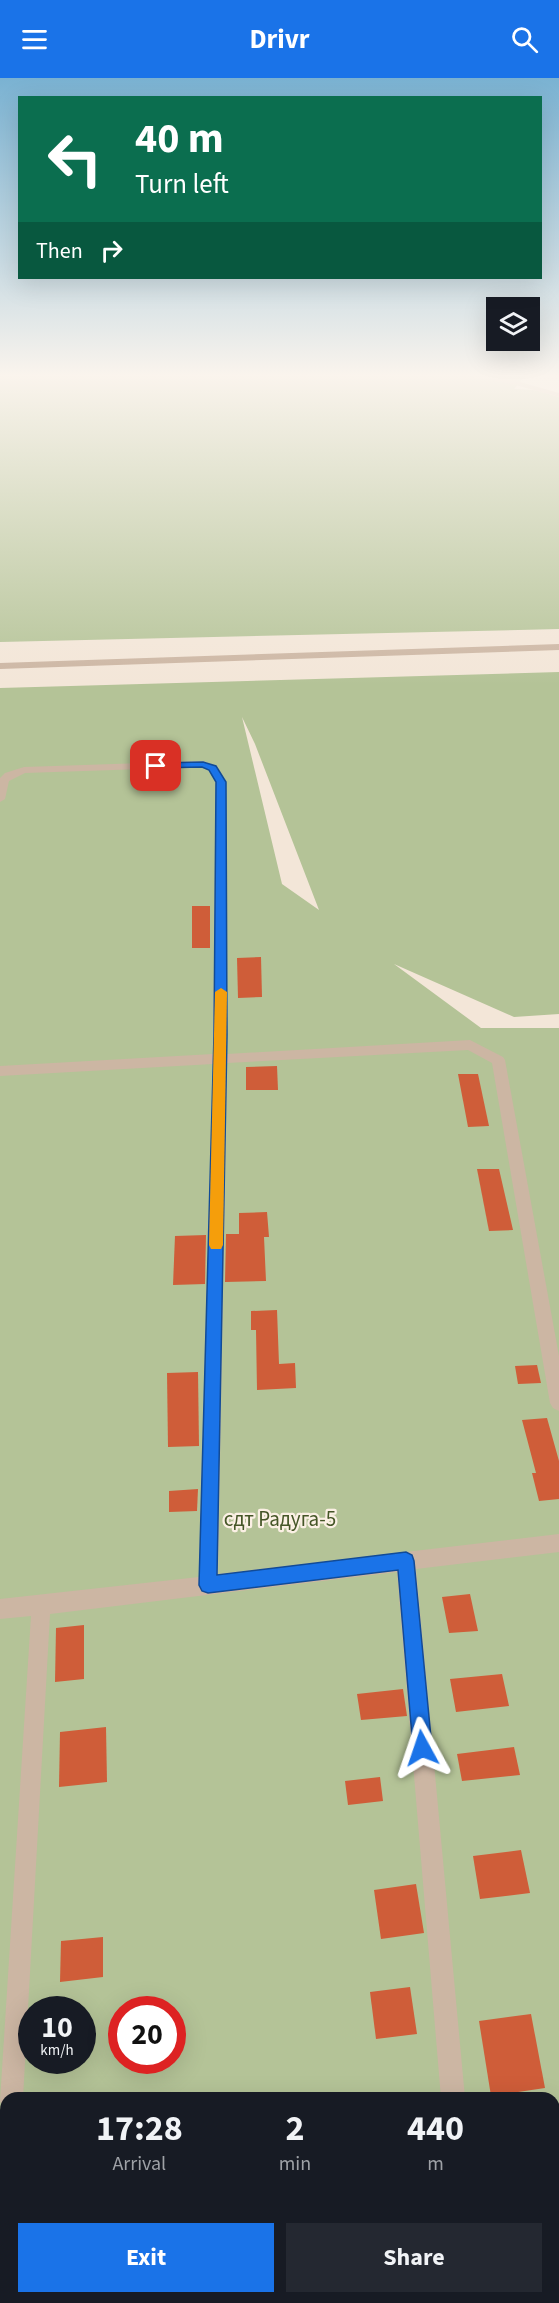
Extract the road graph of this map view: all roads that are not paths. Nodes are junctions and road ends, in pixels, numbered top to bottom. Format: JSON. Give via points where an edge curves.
{"nodes":[{"id":1,"x":559,"y":647,"type":"edge"},
{"id":2,"x":0,"y":666,"type":"edge"},
{"id":3,"x":0,"y":799,"type":"edge"},
{"id":4,"x":220,"y":1059,"type":"junction"},
{"id":5,"x":0,"y":1071,"type":"edge"},
{"id":6,"x":559,"y":1403,"type":"edge"},
{"id":7,"x":559,"y":1543,"type":"edge"},
{"id":8,"x":406,"y":1561,"type":"junction"},
{"id":9,"x":208,"y":1585,"type":"junction"},
{"id":10,"x":40,"y":1605,"type":"junction"},
{"id":11,"x":0,"y":1609,"type":"edge"},
{"id":12,"x":11,"y":2092,"type":"edge"},
{"id":13,"x":452,"y":2092,"type":"edge"}],
"edges":[{"from":1,"to":2,"type":"street"},
{"from":3,"to":4,"type":"street","via":[[9,775],[38,768],[213,768],[221,782]]},
{"from":4,"to":5,"type":"street"},
{"from":4,"to":6,"type":"street","via":[[470,1045],[498,1060]]},
{"from":4,"to":9,"type":"street"},
{"from":7,"to":8,"type":"street"},
{"from":8,"to":9,"type":"street"},
{"from":8,"to":13,"type":"street"},
{"from":9,"to":10,"type":"street"},
{"from":10,"to":11,"type":"street"},
{"from":10,"to":12,"type":"street"}]}
